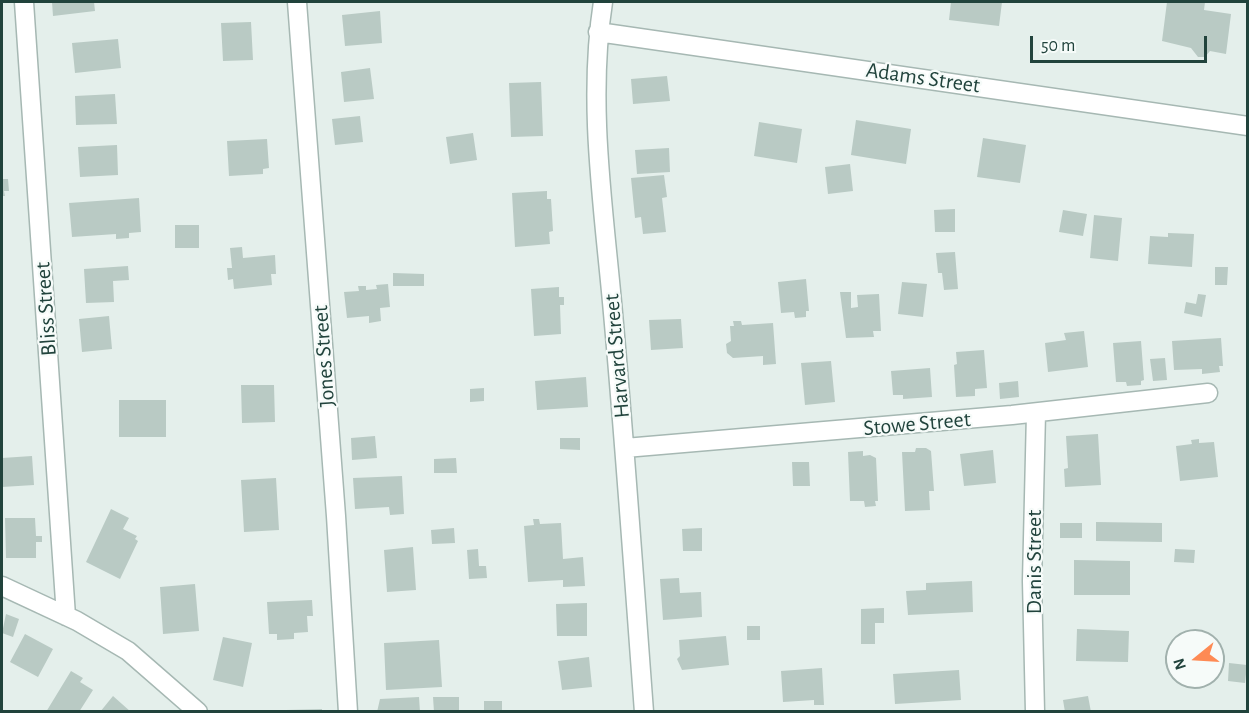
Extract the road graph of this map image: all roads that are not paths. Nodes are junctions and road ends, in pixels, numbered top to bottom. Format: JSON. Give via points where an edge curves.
{"nodes":[{"id":1,"x":24,"y":2,"type":"edge"},
{"id":2,"x":297,"y":2,"type":"edge"},
{"id":3,"x":603,"y":2,"type":"edge"},
{"id":4,"x":598,"y":32,"type":"junction"},
{"id":5,"x":1248,"y":126,"type":"edge"},
{"id":6,"x":1208,"y":393,"type":"dead end"},
{"id":7,"x":1036,"y":413,"type":"junction"},
{"id":8,"x":625,"y":448,"type":"junction"},
{"id":9,"x":2,"y":586,"type":"edge"},
{"id":10,"x":66,"y":616,"type":"junction"},
{"id":11,"x":198,"y":711,"type":"edge"},
{"id":12,"x":348,"y":711,"type":"edge"},
{"id":13,"x":644,"y":711,"type":"edge"},
{"id":14,"x":1035,"y":711,"type":"edge"}],
"edges":[{"from":1,"to":10,"type":"street","name":"Bliss Street"},
{"from":2,"to":12,"type":"street","name":"Jones Street"},
{"from":3,"to":4,"type":"street","name":"Harvard Street"},
{"from":4,"to":5,"type":"street","name":"Adams Street"},
{"from":4,"to":8,"type":"street","name":"Harvard Street","via":[[599,152]]},
{"from":6,"to":7,"type":"street","name":"Stowe Street"},
{"from":7,"to":8,"type":"street","name":"Stowe Street"},
{"from":7,"to":14,"type":"street","name":"Danis Street","via":[[1032,582]]},
{"from":8,"to":13,"type":"street","name":"Harvard Street"},
{"from":9,"to":10,"type":"street"},
{"from":10,"to":11,"type":"street","via":[[128,651]]}]}
